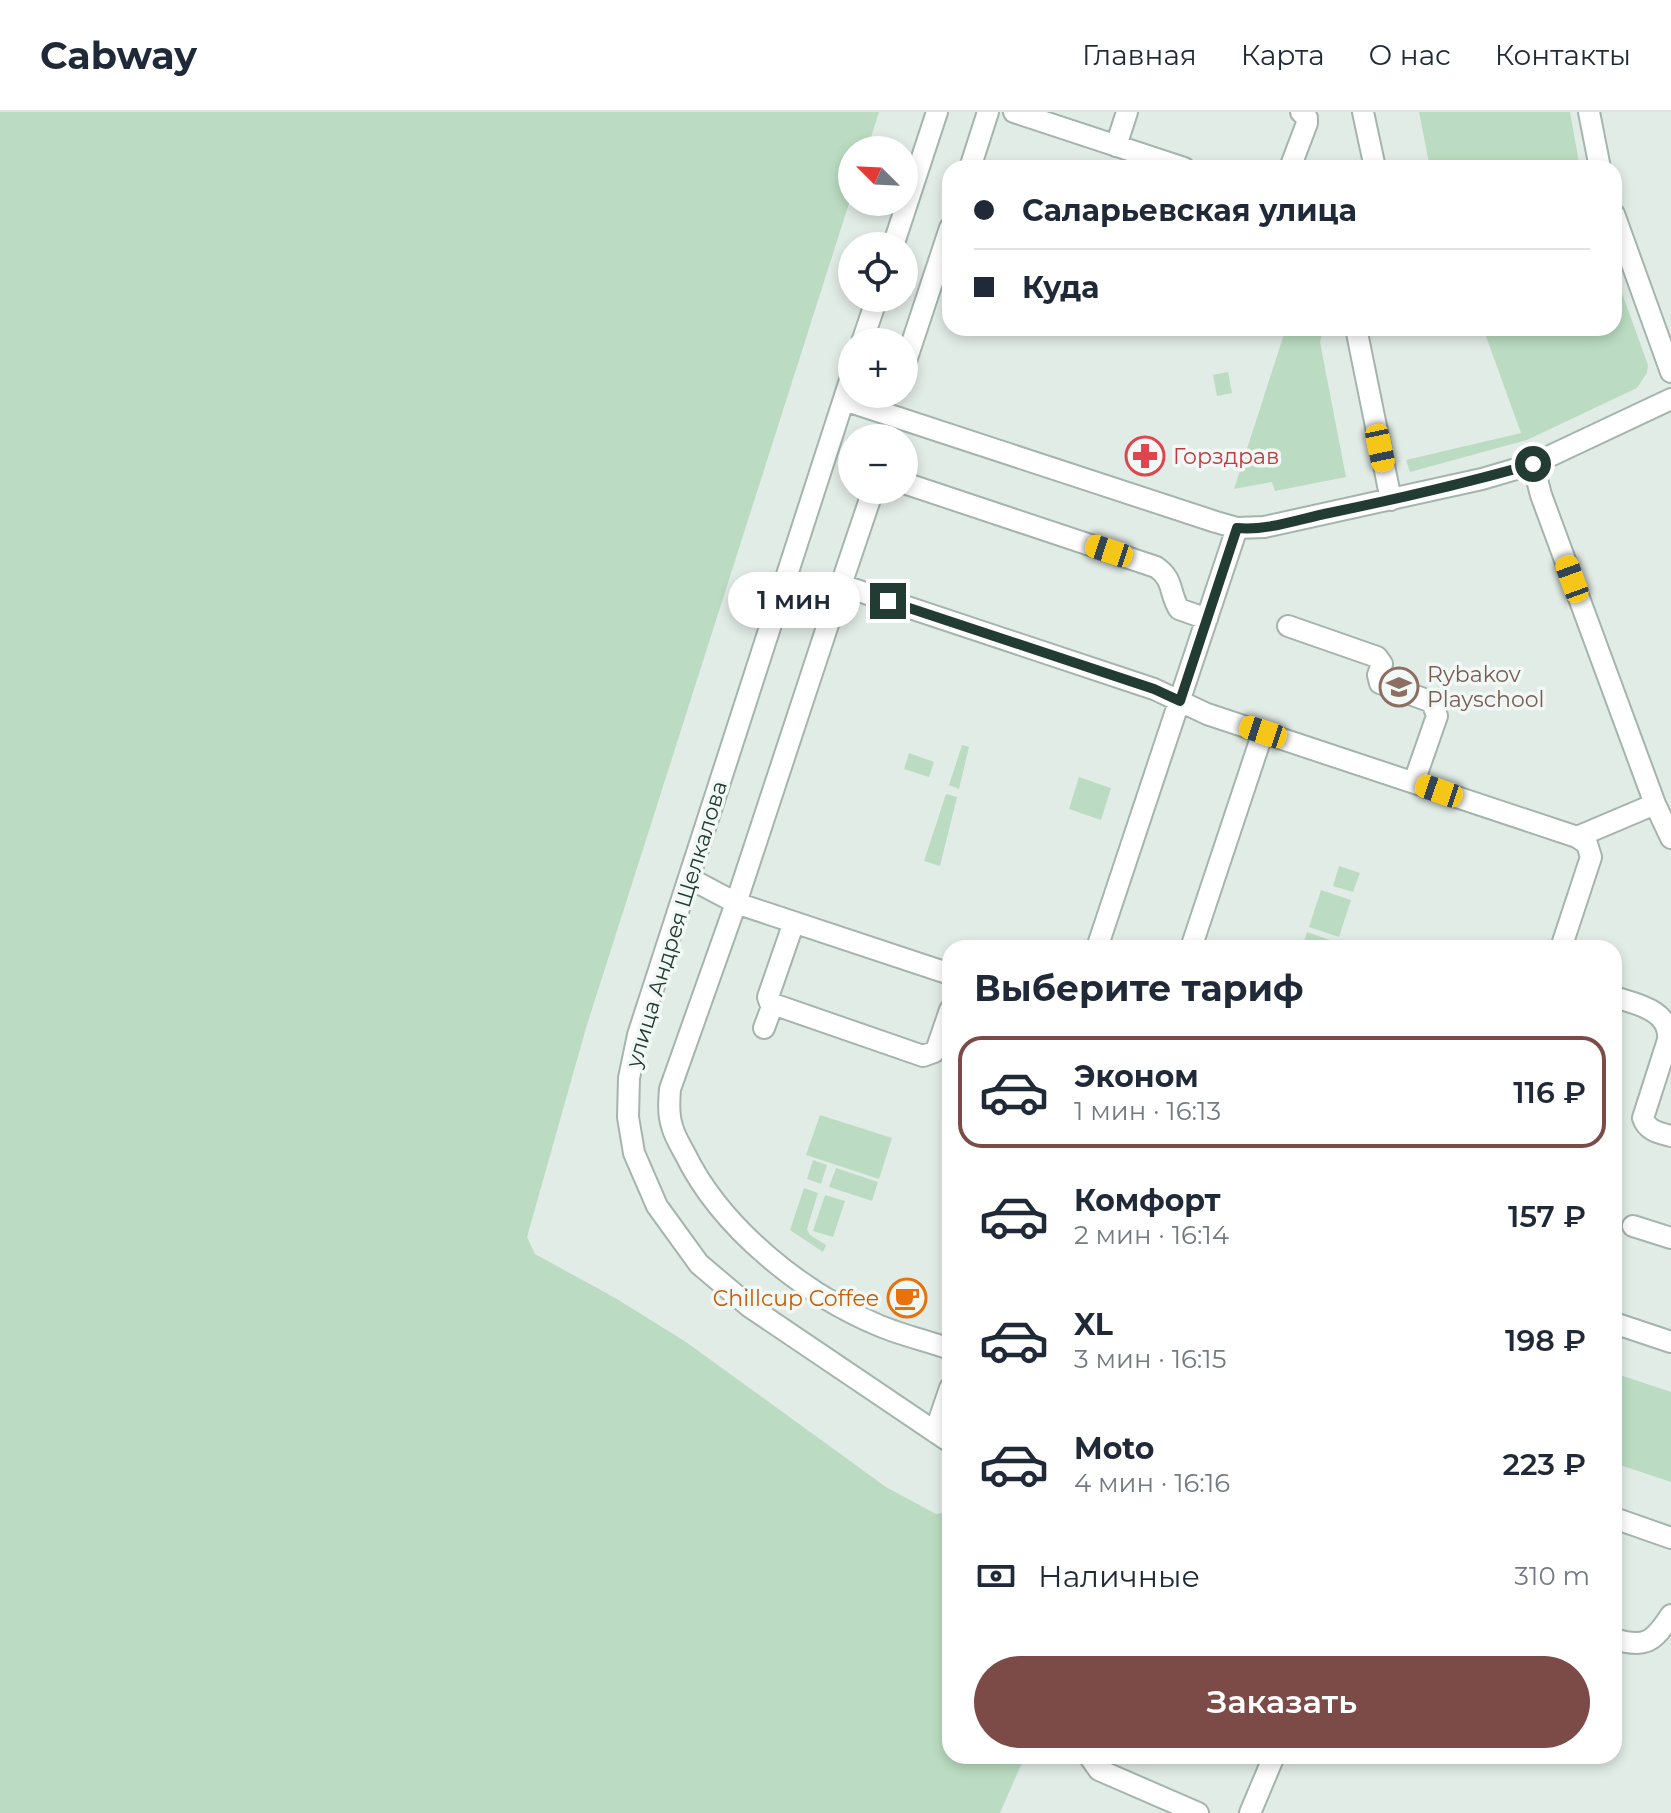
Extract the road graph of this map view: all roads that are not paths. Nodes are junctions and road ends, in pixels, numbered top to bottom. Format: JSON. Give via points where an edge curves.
{"nodes":[{"id":1,"x":937,"y":112,"type":"edge"},
{"id":2,"x":988,"y":112,"type":"edge"},
{"id":3,"x":1014,"y":112,"type":"edge"},
{"id":4,"x":1127,"y":112,"type":"edge"},
{"id":5,"x":1301,"y":112,"type":"edge"},
{"id":6,"x":1363,"y":112,"type":"edge"},
{"id":7,"x":1589,"y":112,"type":"edge"},
{"id":8,"x":1116,"y":146,"type":"junction"},
{"id":9,"x":973,"y":160,"type":"edge"},
{"id":10,"x":1159,"y":160,"type":"edge"},
{"id":11,"x":1293,"y":160,"type":"edge"},
{"id":12,"x":1373,"y":160,"type":"edge"},
{"id":13,"x":1598,"y":160,"type":"edge"},
{"id":14,"x":898,"y":232,"type":"edge"},
{"id":15,"x":1622,"y":236,"type":"edge"},
{"id":16,"x":942,"y":252,"type":"edge"},
{"id":17,"x":917,"y":328,"type":"edge"},
{"id":18,"x":1358,"y":336,"type":"edge"},
{"id":19,"x":1671,"y":372,"type":"edge"},
{"id":20,"x":1671,"y":399,"type":"edge"},
{"id":21,"x":841,"y":408,"type":"edge"},
{"id":22,"x":869,"y":408,"type":"edge"},
{"id":23,"x":1533,"y":464,"type":"junction"},
{"id":24,"x":918,"y":488,"type":"edge"},
{"id":25,"x":1391,"y":500,"type":"junction"},
{"id":26,"x":868,"y":504,"type":"edge"},
{"id":27,"x":1237,"y":528,"type":"junction"},
{"id":28,"x":841,"y":585,"type":"junction"},
{"id":29,"x":1207,"y":619,"type":"junction"},
{"id":30,"x":1288,"y":626,"type":"dead end"},
{"id":31,"x":1180,"y":701,"type":"junction"},
{"id":32,"x":1263,"y":732,"type":"junction"},
{"id":33,"x":1414,"y":782,"type":"junction"},
{"id":34,"x":1655,"y":804,"type":"junction"},
{"id":35,"x":1577,"y":837,"type":"junction"},
{"id":36,"x":1671,"y":838,"type":"edge"},
{"id":37,"x":689,"y":878,"type":"junction"},
{"id":38,"x":736,"y":903,"type":"junction"},
{"id":39,"x":794,"y":922,"type":"junction"},
{"id":40,"x":1100,"y":940,"type":"edge"},
{"id":41,"x":1194,"y":940,"type":"edge"},
{"id":42,"x":1564,"y":940,"type":"edge"},
{"id":43,"x":942,"y":971,"type":"edge"},
{"id":44,"x":1622,"y":1000,"type":"edge"},
{"id":45,"x":773,"y":1004,"type":"junction"},
{"id":46,"x":764,"y":1028,"type":"dead end"},
{"id":47,"x":942,"y":1033,"type":"edge"},
{"id":48,"x":1671,"y":1136,"type":"edge"},
{"id":49,"x":1633,"y":1226,"type":"dead end"},
{"id":50,"x":1671,"y":1238,"type":"edge"},
{"id":51,"x":1622,"y":1326,"type":"edge"},
{"id":52,"x":1671,"y":1342,"type":"edge"},
{"id":53,"x":942,"y":1346,"type":"edge"},
{"id":54,"x":942,"y":1436,"type":"edge"},
{"id":55,"x":1622,"y":1521,"type":"edge"},
{"id":56,"x":1671,"y":1538,"type":"edge"},
{"id":57,"x":1671,"y":1615,"type":"edge"},
{"id":58,"x":1622,"y":1642,"type":"edge"},
{"id":59,"x":1095,"y":1764,"type":"edge"},
{"id":60,"x":1271,"y":1764,"type":"edge"},
{"id":61,"x":1198,"y":1813,"type":"edge"},
{"id":62,"x":1250,"y":1813,"type":"edge"}],
"edges":[{"from":1,"to":14,"type":"street"},
{"from":2,"to":9,"type":"street"},
{"from":3,"to":8,"type":"street"},
{"from":4,"to":8,"type":"street"},
{"from":5,"to":11,"type":"street","via":[[1307,123]]},
{"from":6,"to":12,"type":"street"},
{"from":7,"to":13,"type":"street"},
{"from":8,"to":10,"type":"street"},
{"from":15,"to":19,"type":"street"},
{"from":16,"to":17,"type":"street"},
{"from":18,"to":25,"type":"street"},
{"from":20,"to":23,"type":"street"},
{"from":21,"to":37,"type":"street","name":"улица Андрея Щелкалова"},
{"from":22,"to":27,"type":"street"},
{"from":23,"to":25,"type":"street"},
{"from":23,"to":34,"type":"street"},
{"from":24,"to":29,"type":"street","via":[[1156,567],[1172,584],[1179,609]]},
{"from":25,"to":27,"type":"street"},
{"from":26,"to":28,"type":"street"},
{"from":27,"to":29,"type":"street"},
{"from":28,"to":31,"type":"street"},
{"from":28,"to":38,"type":"street"},
{"from":29,"to":31,"type":"street"},
{"from":30,"to":33,"type":"street","via":[[1380,658],[1380,683],[1432,702],[1437,716]]},
{"from":31,"to":32,"type":"street"},
{"from":31,"to":40,"type":"street"},
{"from":32,"to":33,"type":"street"},
{"from":32,"to":41,"type":"street"},
{"from":33,"to":35,"type":"street"},
{"from":34,"to":35,"type":"street"},
{"from":34,"to":36,"type":"street"},
{"from":35,"to":42,"type":"street","via":[[1590,850],[1590,865]]},
{"from":37,"to":38,"type":"street"},
{"from":37,"to":54,"type":"street","name":"улица Андрея Щелкалова","via":[[629,1078],[628,1117],[646,1185],[699,1264],[750,1307]]},
{"from":38,"to":39,"type":"street"},
{"from":38,"to":53,"type":"street","via":[[670,1089],[672,1127],[716,1205],[753,1246],[859,1316]]},
{"from":39,"to":43,"type":"street"},
{"from":39,"to":45,"type":"street","via":[[768,997]]},
{"from":44,"to":48,"type":"street","via":[[1655,1011],[1667,1029],[1669,1037],[1643,1118],[1647,1127]]},
{"from":45,"to":46,"type":"street"},
{"from":45,"to":47,"type":"street","via":[[923,1056],[937,1048]]},
{"from":49,"to":50,"type":"street"},
{"from":51,"to":52,"type":"street"},
{"from":55,"to":56,"type":"street"},
{"from":57,"to":58,"type":"street","via":[[1648,1642]]},
{"from":59,"to":61,"type":"street"},
{"from":60,"to":62,"type":"street"}]}
